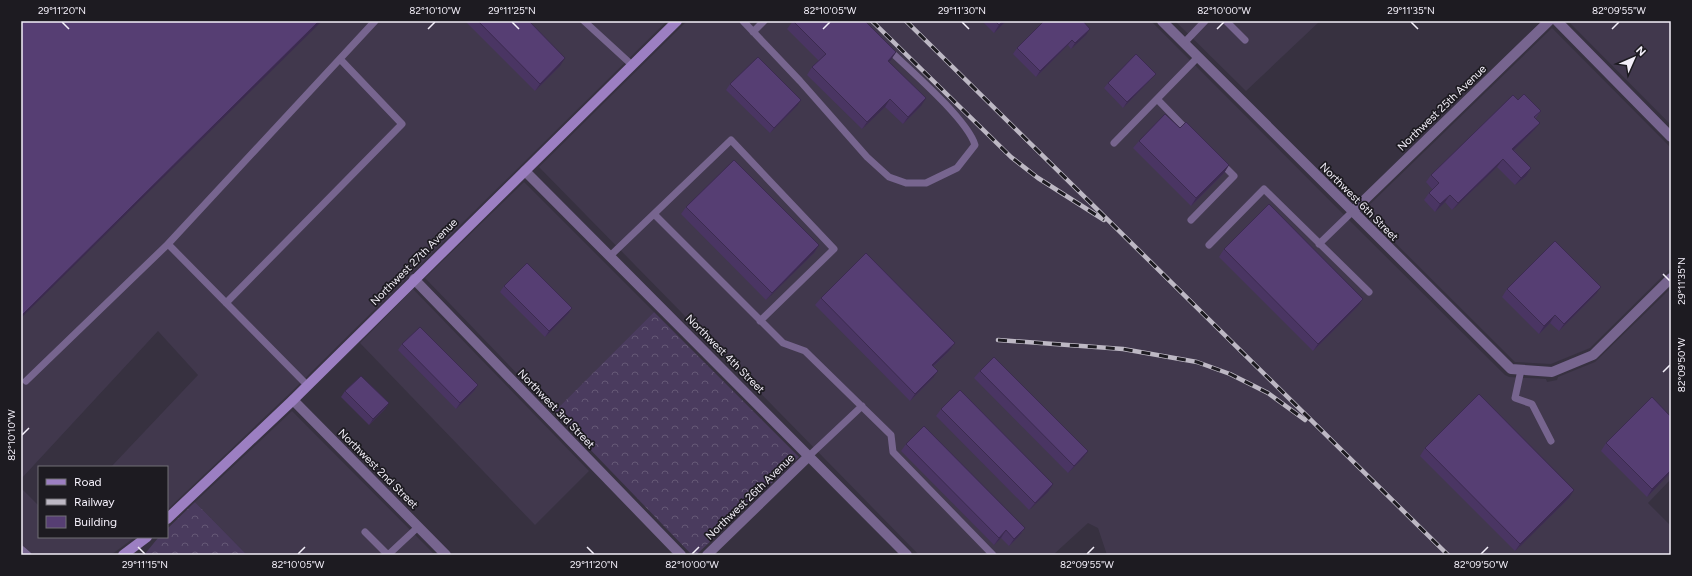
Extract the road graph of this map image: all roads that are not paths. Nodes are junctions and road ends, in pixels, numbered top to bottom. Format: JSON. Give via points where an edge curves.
{"nodes":[{"id":1,"x":376,"y":21,"type":"edge"},
{"id":2,"x":584,"y":21,"type":"edge"},
{"id":3,"x":677,"y":21,"type":"edge"},
{"id":4,"x":743,"y":21,"type":"edge"},
{"id":5,"x":764,"y":21,"type":"edge"},
{"id":6,"x":1162,"y":21,"type":"edge"},
{"id":7,"x":1205,"y":21,"type":"edge"},
{"id":8,"x":1226,"y":21,"type":"edge"},
{"id":9,"x":1549,"y":21,"type":"edge"},
{"id":10,"x":1557,"y":21,"type":"edge"},
{"id":11,"x":753,"y":32,"type":"junction"},
{"id":12,"x":1245,"y":40,"type":"dead end"},
{"id":13,"x":1184,"y":43,"type":"junction"},
{"id":14,"x":885,"y":45,"type":"edge"},
{"id":15,"x":1198,"y":57,"type":"junction"},
{"id":16,"x":340,"y":59,"type":"junction"},
{"id":17,"x":632,"y":65,"type":"junction"},
{"id":18,"x":1157,"y":99,"type":"junction"},
{"id":19,"x":1671,"y":137,"type":"edge"},
{"id":20,"x":1195,"y":138,"type":"edge"},
{"id":21,"x":1114,"y":144,"type":"dead end"},
{"id":22,"x":1217,"y":160,"type":"edge"},
{"id":23,"x":525,"y":171,"type":"junction"},
{"id":24,"x":1352,"y":212,"type":"junction"},
{"id":25,"x":654,"y":214,"type":"junction"},
{"id":26,"x":1190,"y":220,"type":"dead end"},
{"id":27,"x":168,"y":244,"type":"junction"},
{"id":28,"x":1319,"y":244,"type":"junction"},
{"id":29,"x":1209,"y":245,"type":"dead end"},
{"id":30,"x":610,"y":256,"type":"junction"},
{"id":31,"x":1671,"y":278,"type":"edge"},
{"id":32,"x":414,"y":279,"type":"junction"},
{"id":33,"x":1369,"y":292,"type":"dead end"},
{"id":34,"x":226,"y":303,"type":"junction"},
{"id":35,"x":760,"y":321,"type":"junction"},
{"id":36,"x":1521,"y":370,"type":"junction"},
{"id":37,"x":26,"y":381,"type":"dead end"},
{"id":38,"x":307,"y":385,"type":"junction"},
{"id":39,"x":293,"y":400,"type":"junction"},
{"id":40,"x":862,"y":406,"type":"junction"},
{"id":41,"x":1551,"y":441,"type":"dead end"},
{"id":42,"x":810,"y":456,"type":"junction"},
{"id":43,"x":168,"y":518,"type":"edge"},
{"id":44,"x":418,"y":527,"type":"junction"},
{"id":45,"x":365,"y":532,"type":"dead end"},
{"id":46,"x":147,"y":538,"type":"edge"},
{"id":47,"x":147,"y":538,"type":"edge"},
{"id":48,"x":21,"y":549,"type":"edge"},
{"id":49,"x":28,"y":555,"type":"edge"},
{"id":50,"x":123,"y":555,"type":"edge"},
{"id":51,"x":135,"y":555,"type":"edge"},
{"id":52,"x":446,"y":555,"type":"edge"},
{"id":53,"x":681,"y":555,"type":"edge"},
{"id":54,"x":706,"y":555,"type":"edge"},
{"id":55,"x":908,"y":555,"type":"edge"},
{"id":56,"x":993,"y":555,"type":"edge"}],
"edges":[{"from":1,"to":16,"type":"lane"},
{"from":2,"to":17,"type":"lane"},
{"from":3,"to":17,"type":"main road","name":"Northwest 27th Avenue"},
{"from":4,"to":11,"type":"lane"},
{"from":5,"to":11,"type":"lane"},
{"from":6,"to":13,"type":"street","name":"Northwest 6th Street"},
{"from":7,"to":13,"type":"lane"},
{"from":8,"to":12,"type":"lane"},
{"from":9,"to":24,"type":"street","name":"Northwest 25th Avenue"},
{"from":10,"to":19,"type":"street"},
{"from":11,"to":14,"type":"lane","via":[[867,157],[889,177],[906,183],[926,183],[957,168],[974,145],[972,137],[955,115]]},
{"from":13,"to":15,"type":"street","name":"Northwest 6th Street"},
{"from":15,"to":18,"type":"lane"},
{"from":15,"to":24,"type":"street","name":"Northwest 6th Street"},
{"from":16,"to":27,"type":"lane"},
{"from":16,"to":34,"type":"lane","via":[[402,124]]},
{"from":17,"to":23,"type":"main road","name":"Northwest 27th Avenue"},
{"from":18,"to":20,"type":"lane"},
{"from":18,"to":21,"type":"lane"},
{"from":22,"to":26,"type":"lane","via":[[1234,176]]},
{"from":23,"to":30,"type":"street","name":"Northwest 4th Street"},
{"from":23,"to":32,"type":"main road","name":"Northwest 27th Avenue"},
{"from":24,"to":28,"type":"lane"},
{"from":24,"to":36,"type":"street","name":"Northwest 6th Street","via":[[1511,369]]},
{"from":25,"to":30,"type":"lane"},
{"from":25,"to":35,"type":"lane"},
{"from":25,"to":35,"type":"lane","via":[[731,140],[749,158],[834,249]]},
{"from":27,"to":34,"type":"lane"},
{"from":27,"to":37,"type":"lane"},
{"from":28,"to":29,"type":"lane","via":[[1264,189]]},
{"from":28,"to":33,"type":"lane"},
{"from":30,"to":42,"type":"street","name":"Northwest 4th Street"},
{"from":31,"to":36,"type":"street","name":"Northwest 6th Street","via":[[1593,355],[1552,372]]},
{"from":32,"to":38,"type":"main road","name":"Northwest 27th Avenue"},
{"from":32,"to":53,"type":"street","name":"Northwest 3rd Street"},
{"from":34,"to":38,"type":"lane"},
{"from":35,"to":40,"type":"lane","via":[[782,343],[805,351]]},
{"from":36,"to":41,"type":"lane","via":[[1515,398],[1532,404]]},
{"from":38,"to":39,"type":"main road","name":"Northwest 27th Avenue"},
{"from":39,"to":43,"type":"main road","name":"Northwest 27th Avenue"},
{"from":39,"to":44,"type":"street","name":"Northwest 2nd Street"},
{"from":40,"to":42,"type":"lane"},
{"from":40,"to":56,"type":"lane","via":[[891,435],[892,452]]},
{"from":42,"to":54,"type":"street","name":"Northwest 26th Avenue"},
{"from":42,"to":55,"type":"street","name":"Northwest 4th Street"},
{"from":44,"to":45,"type":"lane","via":[[388,555]]},
{"from":44,"to":52,"type":"street","name":"Northwest 2nd Street"},
{"from":46,"to":50,"type":"main road"},
{"from":47,"to":51,"type":"main road"},
{"from":48,"to":49,"type":"lane"}]}
